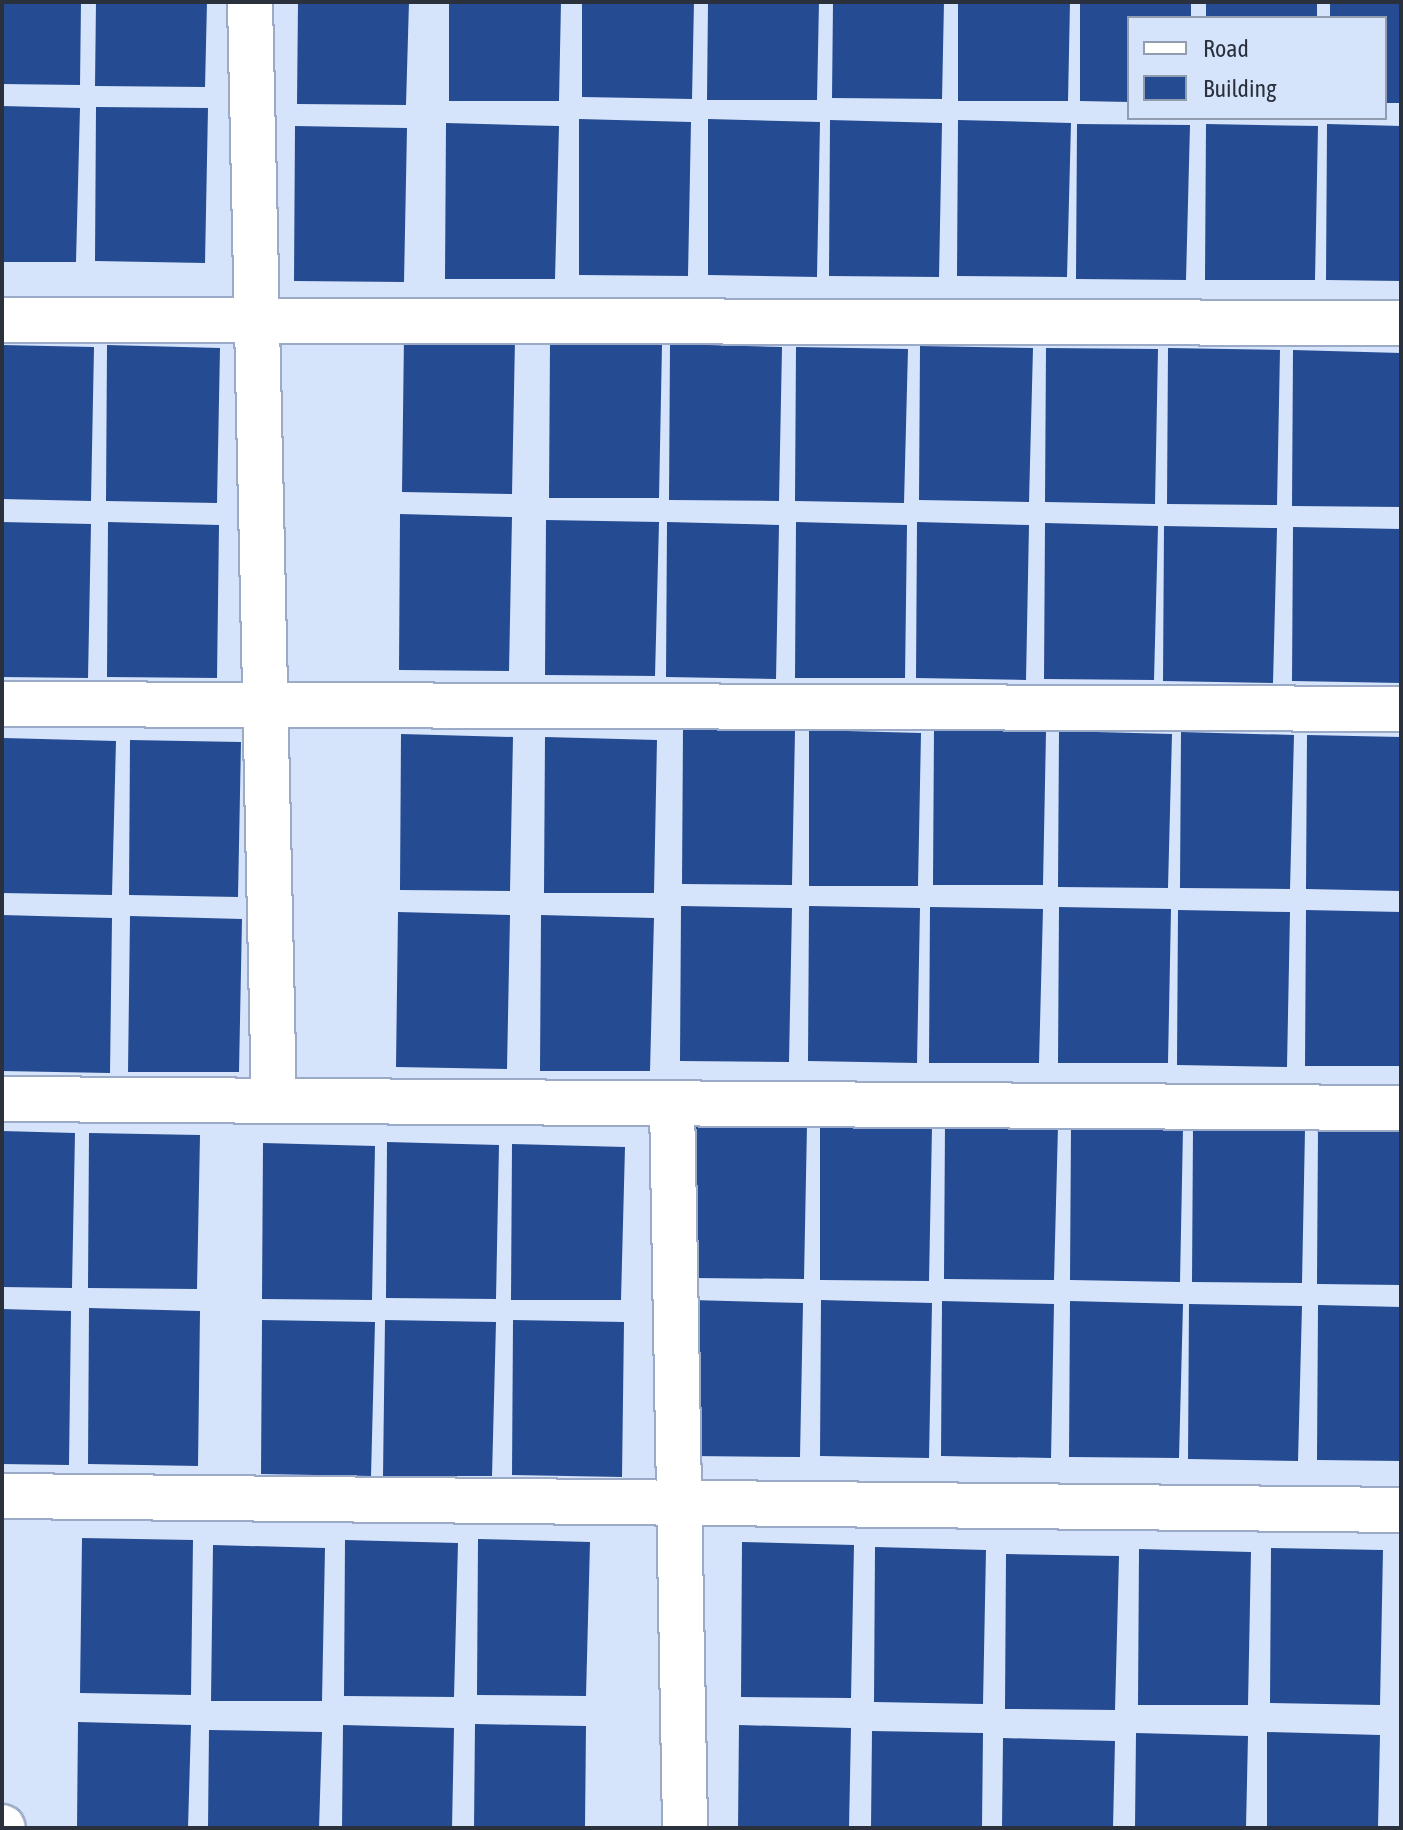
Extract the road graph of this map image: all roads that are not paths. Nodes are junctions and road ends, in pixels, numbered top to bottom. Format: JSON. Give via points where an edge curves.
{"nodes":[{"id":1,"x":250,"y":2,"type":"edge"},
{"id":2,"x":2,"y":320,"type":"edge"},
{"id":3,"x":260,"y":320,"type":"junction"},
{"id":4,"x":1401,"y":323,"type":"edge"},
{"id":5,"x":2,"y":704,"type":"edge"},
{"id":6,"x":263,"y":705,"type":"junction"},
{"id":7,"x":1401,"y":709,"type":"edge"},
{"id":8,"x":2,"y":1099,"type":"edge"},
{"id":9,"x":274,"y":1101,"type":"junction"},
{"id":10,"x":672,"y":1103,"type":"junction"},
{"id":11,"x":1401,"y":1108,"type":"edge"},
{"id":12,"x":2,"y":1496,"type":"edge"},
{"id":13,"x":681,"y":1502,"type":"junction"},
{"id":14,"x":1401,"y":1510,"type":"edge"},
{"id":15,"x":685,"y":1828,"type":"edge"}],
"edges":[{"from":1,"to":3,"type":"street"},
{"from":2,"to":3,"type":"street"},
{"from":3,"to":4,"type":"street"},
{"from":3,"to":6,"type":"street"},
{"from":5,"to":6,"type":"street"},
{"from":6,"to":7,"type":"street"},
{"from":6,"to":9,"type":"street"},
{"from":8,"to":9,"type":"street"},
{"from":9,"to":10,"type":"street"},
{"from":10,"to":11,"type":"street"},
{"from":10,"to":13,"type":"street"},
{"from":12,"to":13,"type":"street"},
{"from":13,"to":14,"type":"street"},
{"from":13,"to":15,"type":"street"}]}
